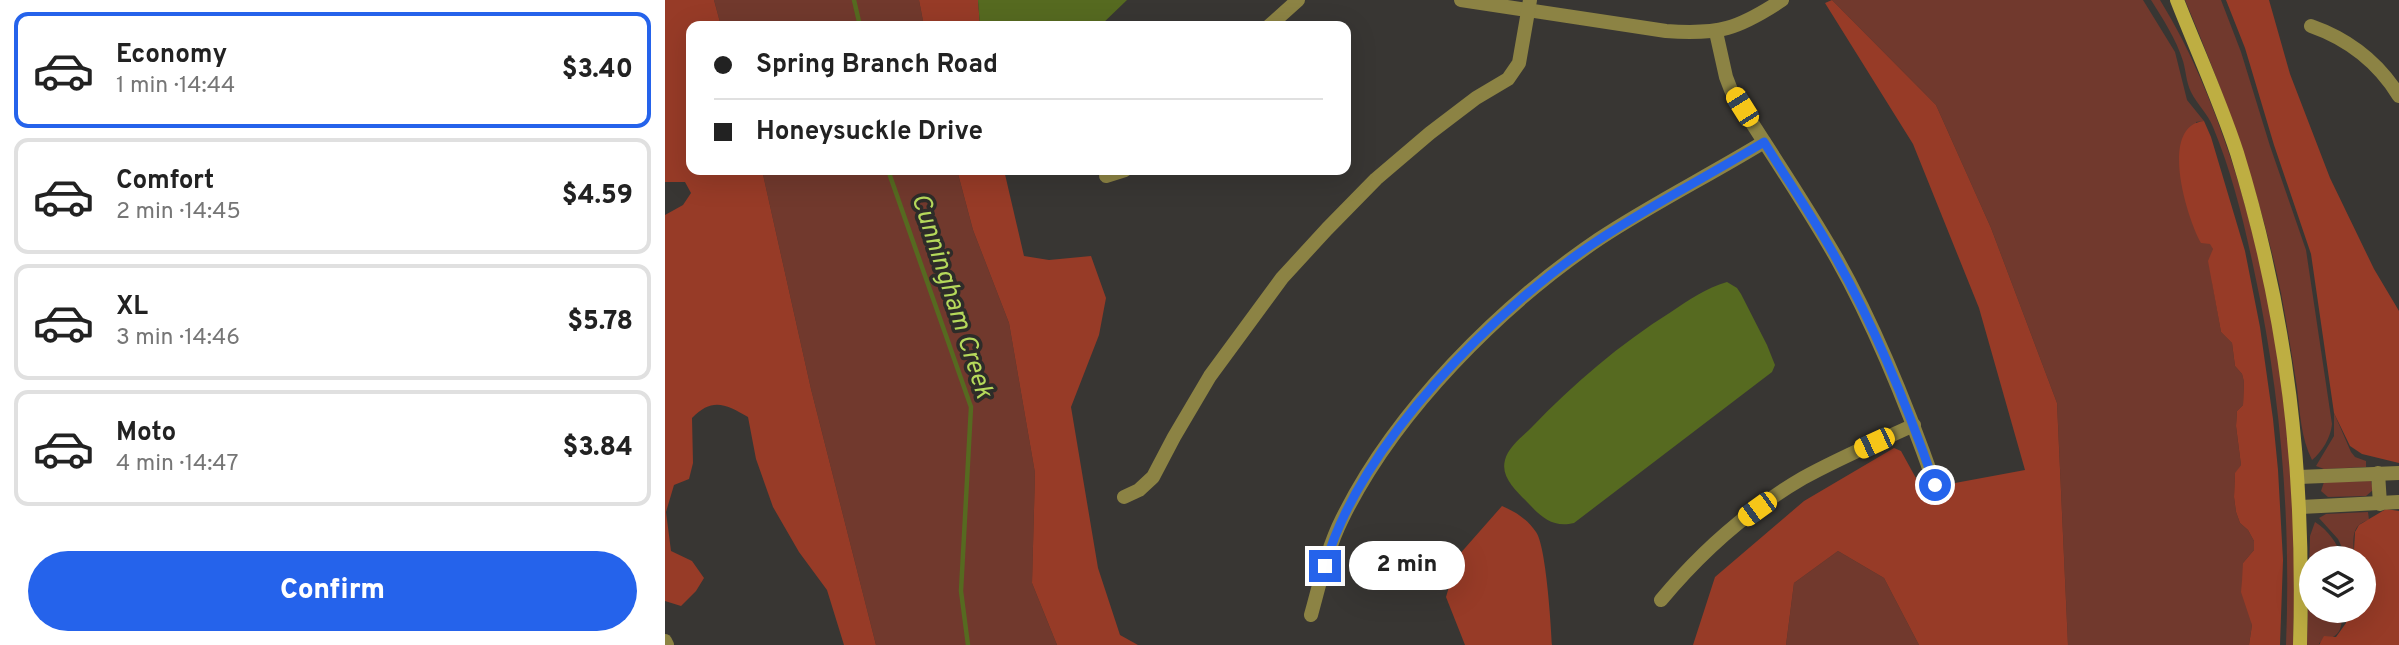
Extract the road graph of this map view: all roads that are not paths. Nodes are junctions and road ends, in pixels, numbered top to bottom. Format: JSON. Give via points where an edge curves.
{"nodes":[{"id":1,"x":1298,"y":0,"type":"edge"},
{"id":2,"x":1461,"y":0,"type":"edge"},
{"id":3,"x":1782,"y":0,"type":"edge"},
{"id":4,"x":2167,"y":0,"type":"edge"},
{"id":5,"x":2177,"y":0,"type":"edge"},
{"id":6,"x":1529,"y":5,"type":"edge"},
{"id":7,"x":1275,"y":21,"type":"edge"},
{"id":8,"x":2311,"y":26,"type":"dead end"},
{"id":9,"x":1716,"y":32,"type":"junction"},
{"id":10,"x":2190,"y":33,"type":"junction"},
{"id":11,"x":2399,"y":96,"type":"edge"},
{"id":12,"x":1764,"y":142,"type":"junction"},
{"id":13,"x":1109,"y":175,"type":"edge"},
{"id":14,"x":1106,"y":176,"type":"dead end"},
{"id":15,"x":1915,"y":425,"type":"junction"},
{"id":16,"x":2378,"y":473,"type":"junction"},
{"id":17,"x":2399,"y":473,"type":"edge"},
{"id":18,"x":2299,"y":477,"type":"junction"},
{"id":19,"x":1935,"y":485,"type":"dead end"},
{"id":20,"x":1124,"y":497,"type":"dead end"},
{"id":21,"x":2399,"y":502,"type":"edge"},
{"id":22,"x":2380,"y":503,"type":"junction"},
{"id":23,"x":2301,"y":507,"type":"junction"},
{"id":24,"x":1661,"y":600,"type":"dead end"},
{"id":25,"x":1311,"y":615,"type":"dead end"},
{"id":26,"x":2300,"y":645,"type":"edge"}],
"edges":[{"from":1,"to":7,"type":"street"},
{"from":2,"to":6,"type":"street"},
{"from":3,"to":9,"type":"street","via":[[1745,23]]},
{"from":4,"to":10,"type":"street"},
{"from":5,"to":10,"type":"street"},
{"from":6,"to":9,"type":"street","via":[[1666,31]]},
{"from":6,"to":20,"type":"street","via":[[1515,71],[1376,179],[1309,248],[1209,376],[1153,477]]},
{"from":8,"to":11,"type":"street","via":[[2363,54]]},
{"from":9,"to":12,"type":"street","via":[[1726,77]]},
{"from":10,"to":18,"type":"street","via":[[2236,151],[2271,281]]},
{"from":12,"to":15,"type":"street","via":[[1858,299]]},
{"from":12,"to":25,"type":"street","via":[[1599,239],[1526,294],[1476,341],[1408,417],[1354,496],[1329,549]]},
{"from":13,"to":14,"type":"street"},
{"from":15,"to":19,"type":"street"},
{"from":15,"to":24,"type":"street","via":[[1772,498],[1708,549]]},
{"from":16,"to":17,"type":"street"},
{"from":16,"to":18,"type":"street"},
{"from":16,"to":22,"type":"street"},
{"from":18,"to":23,"type":"street"},
{"from":21,"to":22,"type":"street"},
{"from":22,"to":23,"type":"street"},
{"from":23,"to":26,"type":"street"}]}
